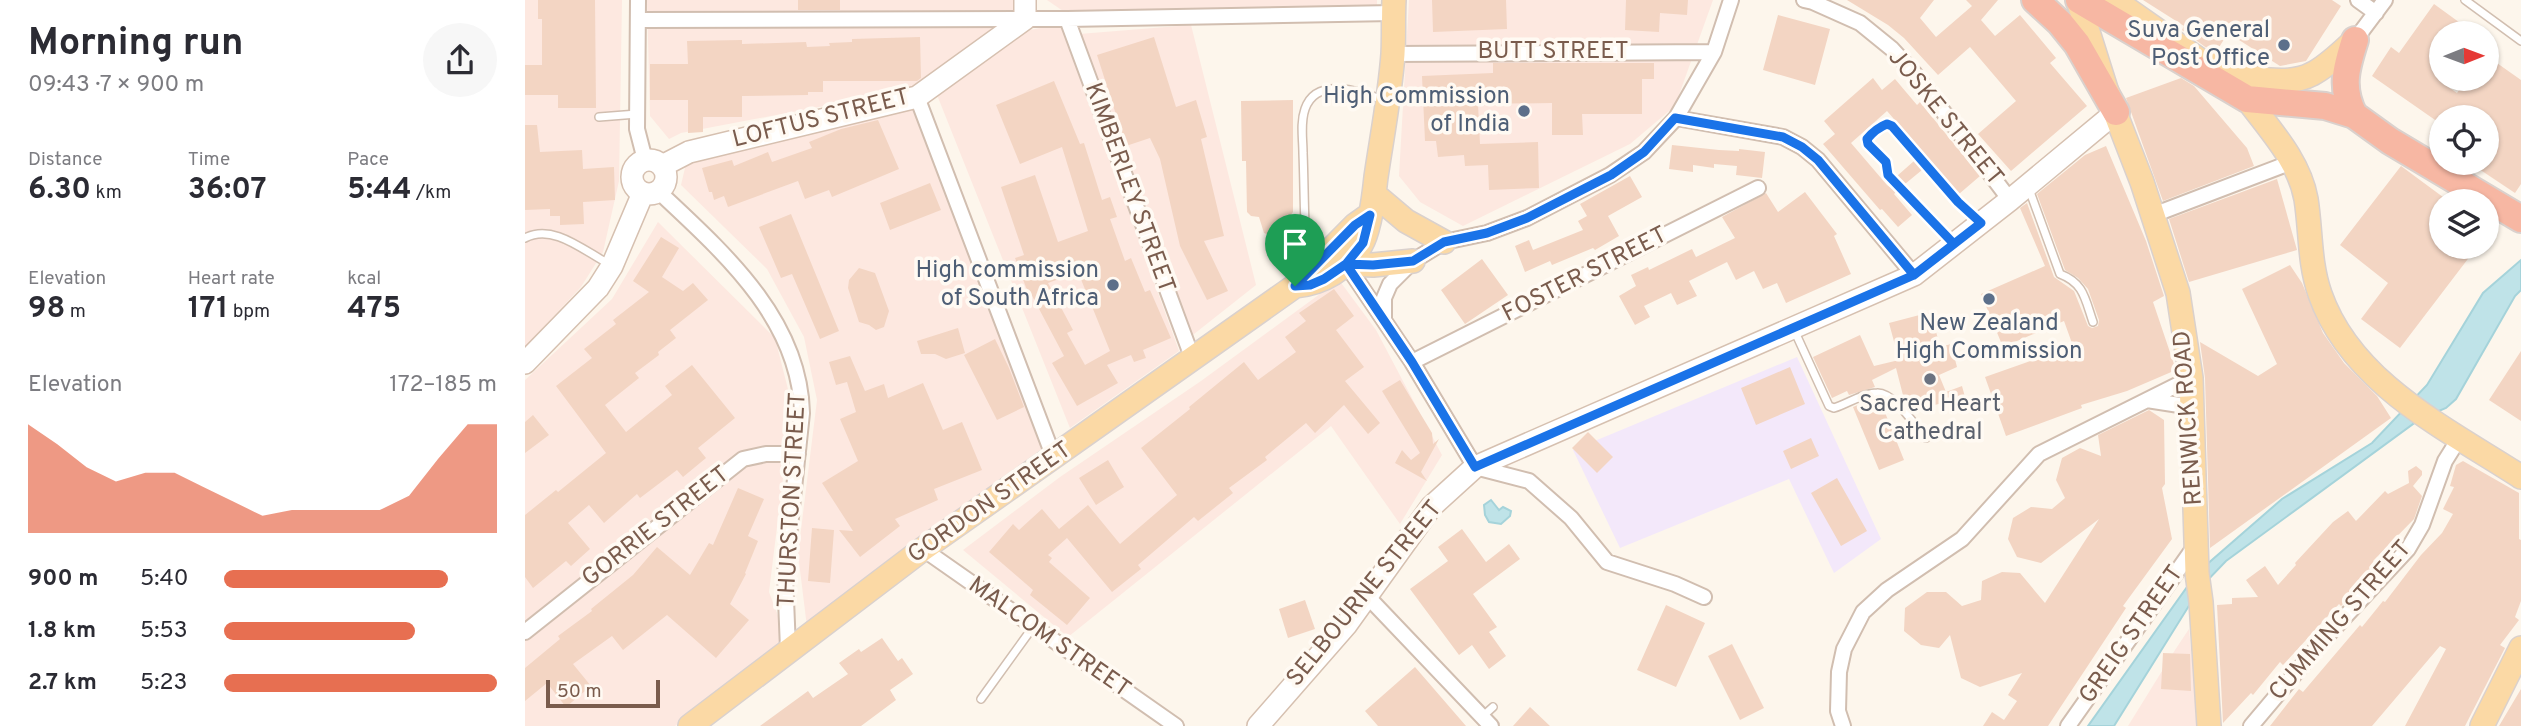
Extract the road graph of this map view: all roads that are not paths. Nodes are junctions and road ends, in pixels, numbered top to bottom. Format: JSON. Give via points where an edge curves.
{"nodes":[{"id":1,"x":638,"y":0,"type":"edge"},
{"id":2,"x":1731,"y":0,"type":"edge"},
{"id":3,"x":1804,"y":0,"type":"edge"},
{"id":4,"x":2035,"y":0,"type":"edge"},
{"id":5,"x":2079,"y":0,"type":"edge"},
{"id":6,"x":2114,"y":0,"type":"edge"},
{"id":7,"x":2358,"y":0,"type":"edge"},
{"id":8,"x":2385,"y":0,"type":"edge"},
{"id":9,"x":2465,"y":0,"type":"edge"},
{"id":10,"x":1394,"y":7,"type":"edge"},
{"id":11,"x":1025,"y":9,"type":"edge"},
{"id":12,"x":2376,"y":13,"type":"junction"},
{"id":13,"x":1067,"y":19,"type":"junction"},
{"id":14,"x":639,"y":20,"type":"junction"},
{"id":15,"x":2355,"y":40,"type":"junction"},
{"id":16,"x":2521,"y":41,"type":"edge"},
{"id":17,"x":1714,"y":52,"type":"junction"},
{"id":18,"x":1393,"y":54,"type":"junction"},
{"id":19,"x":917,"y":97,"type":"junction"},
{"id":20,"x":2247,"y":99,"type":"junction"},
{"id":21,"x":1387,"y":102,"type":"junction"},
{"id":22,"x":2116,"y":111,"type":"junction"},
{"id":23,"x":637,"y":114,"type":"junction"},
{"id":24,"x":2354,"y":115,"type":"junction"},
{"id":25,"x":599,"y":117,"type":"dead end"},
{"id":26,"x":1675,"y":118,"type":"junction"},
{"id":27,"x":2293,"y":162,"type":"junction"},
{"id":28,"x":654,"y":163,"type":"junction"},
{"id":29,"x":2028,"y":185,"type":"junction"},
{"id":30,"x":1758,"y":188,"type":"dead end"},
{"id":31,"x":651,"y":192,"type":"junction"},
{"id":32,"x":2010,"y":200,"type":"junction"},
{"id":33,"x":1372,"y":204,"type":"junction"},
{"id":34,"x":2153,"y":215,"type":"junction"},
{"id":35,"x":2519,"y":218,"type":"edge"},
{"id":36,"x":1981,"y":223,"type":"junction"},
{"id":37,"x":1305,"y":225,"type":"dead end"},
{"id":38,"x":525,"y":238,"type":"edge"},
{"id":39,"x":1444,"y":242,"type":"junction"},
{"id":40,"x":1954,"y":244,"type":"junction"},
{"id":41,"x":1413,"y":261,"type":"junction"},
{"id":42,"x":1346,"y":264,"type":"junction"},
{"id":43,"x":612,"y":266,"type":"junction"},
{"id":44,"x":1914,"y":275,"type":"junction"},
{"id":45,"x":1295,"y":286,"type":"junction"},
{"id":46,"x":1384,"y":318,"type":"junction"},
{"id":47,"x":2093,"y":321,"type":"dead end"},
{"id":48,"x":1793,"y":328,"type":"junction"},
{"id":49,"x":1192,"y":357,"type":"junction"},
{"id":50,"x":1412,"y":362,"type":"junction"},
{"id":51,"x":525,"y":363,"type":"edge"},
{"id":52,"x":2191,"y":378,"type":"junction"},
{"id":53,"x":2147,"y":400,"type":"junction"},
{"id":54,"x":2192,"y":407,"type":"junction"},
{"id":55,"x":2452,"y":433,"type":"junction"},
{"id":56,"x":1926,"y":438,"type":"dead end"},
{"id":57,"x":798,"y":454,"type":"junction"},
{"id":58,"x":1054,"y":458,"type":"junction"},
{"id":59,"x":1475,"y":467,"type":"junction"},
{"id":60,"x":2521,"y":477,"type":"edge"},
{"id":61,"x":2196,"y":545,"type":"junction"},
{"id":62,"x":923,"y":550,"type":"junction"},
{"id":63,"x":1368,"y":597,"type":"junction"},
{"id":64,"x":1704,"y":597,"type":"dead end"},
{"id":65,"x":1034,"y":626,"type":"junction"},
{"id":66,"x":525,"y":632,"type":"edge"},
{"id":67,"x":2521,"y":648,"type":"edge"},
{"id":68,"x":788,"y":649,"type":"junction"},
{"id":69,"x":981,"y":699,"type":"dead end"},
{"id":70,"x":1489,"y":717,"type":"edge"},
{"id":71,"x":690,"y":726,"type":"edge"},
{"id":72,"x":1176,"y":726,"type":"edge"},
{"id":73,"x":1258,"y":726,"type":"edge"},
{"id":74,"x":1843,"y":726,"type":"edge"},
{"id":75,"x":2068,"y":726,"type":"edge"},
{"id":76,"x":2209,"y":726,"type":"edge"},
{"id":77,"x":2251,"y":726,"type":"edge"},
{"id":78,"x":2482,"y":726,"type":"edge"}],
"edges":[{"from":1,"to":14,"type":"street"},
{"from":2,"to":17,"type":"street"},
{"from":3,"to":32,"type":"street","name":"JOSKE STREET","via":[[1860,23],[1892,49]]},
{"from":4,"to":22,"type":"highway","via":[[2077,44]]},
{"from":5,"to":20,"type":"highway"},
{"from":5,"to":22,"type":"main road","name":"RENWICK ROAD"},
{"from":6,"to":15,"type":"main road","via":[[2201,61],[2261,78],[2304,78]]},
{"from":7,"to":12,"type":"street"},
{"from":8,"to":12,"type":"street"},
{"from":9,"to":16,"type":"lane"},
{"from":10,"to":13,"type":"street"},
{"from":10,"to":18,"type":"main road"},
{"from":11,"to":13,"type":"street"},
{"from":11,"to":14,"type":"street"},
{"from":11,"to":19,"type":"main road","name":"LOFTUS STREET"},
{"from":12,"to":15,"type":"street"},
{"from":13,"to":49,"type":"street","name":"KIMBERLEY STREET"},
{"from":14,"to":23,"type":"street"},
{"from":15,"to":24,"type":"highway","via":[[2344,83]]},
{"from":17,"to":18,"type":"street","name":"BUTT STREET"},
{"from":17,"to":26,"type":"street"},
{"from":18,"to":21,"type":"main road"},
{"from":19,"to":28,"type":"main road","name":"LOFTUS STREET"},
{"from":19,"to":58,"type":"street"},
{"from":20,"to":24,"type":"highway","via":[[2325,106]]},
{"from":20,"to":27,"type":"main road"},
{"from":21,"to":33,"type":"main road"},
{"from":21,"to":37,"type":"lane","via":[[1358,90],[1332,89],[1313,96],[1302,126]]},
{"from":22,"to":29,"type":"main road","name":"SELBOURNE STREET"},
{"from":22,"to":34,"type":"main road","name":"RENWICK ROAD"},
{"from":23,"to":25,"type":"lane"},
{"from":23,"to":28,"type":"street","via":[[639,139]]},
{"from":24,"to":35,"type":"highway"},
{"from":26,"to":39,"type":"street","via":[[1644,152],[1566,200],[1487,233]]},
{"from":26,"to":44,"type":"street","via":[[1783,137],[1802,147]]},
{"from":27,"to":34,"type":"street"},
{"from":27,"to":55,"type":"main road","via":[[2305,197],[2313,267],[2329,314],[2362,362],[2402,401]]},
{"from":28,"to":31,"type":"main road","via":[[666,178]]},
{"from":28,"to":31,"type":"main road","via":[[639,163],[632,173],[634,185]]},
{"from":29,"to":32,"type":"main road","name":"SELBOURNE STREET"},
{"from":29,"to":47,"type":"lane","via":[[2060,274],[2080,286]]},
{"from":30,"to":50,"type":"street","name":"FOSTER STREET"},
{"from":31,"to":43,"type":"main road"},
{"from":31,"to":57,"type":"street","name":"THURSTON STREET","via":[[717,249],[773,315],[802,390]]},
{"from":32,"to":36,"type":"main road","name":"SELBOURNE STREET"},
{"from":33,"to":39,"type":"main road"},
{"from":33,"to":42,"type":"main road","via":[[1363,243]]},
{"from":33,"to":45,"type":"main road"},
{"from":34,"to":52,"type":"main road","name":"RENWICK ROAD","via":[[2178,293]]},
{"from":36,"to":40,"type":"main road","name":"SELBOURNE STREET"},
{"from":36,"to":40,"type":"lane","via":[[1892,126],[1887,124],[1871,134],[1868,144],[1886,162],[1888,175]]},
{"from":38,"to":43,"type":"lane","via":[[536,233],[559,236]]},
{"from":39,"to":41,"type":"street"},
{"from":40,"to":44,"type":"main road","name":"SELBOURNE STREET"},
{"from":41,"to":42,"type":"main road"},
{"from":41,"to":46,"type":"street","via":[[1390,284]]},
{"from":42,"to":45,"type":"main road","via":[[1317,282]]},
{"from":42,"to":46,"type":"street"},
{"from":43,"to":51,"type":"main road","via":[[598,288]]},
{"from":44,"to":48,"type":"main road","name":"SELBOURNE STREET"},
{"from":45,"to":49,"type":"main road","name":"GORDON STREET"},
{"from":46,"to":50,"type":"street"},
{"from":48,"to":56,"type":"lane","via":[[1829,406],[1882,393],[1894,400]]},
{"from":48,"to":59,"type":"main road","name":"SELBOURNE STREET"},
{"from":49,"to":58,"type":"main road","name":"GORDON STREET"},
{"from":50,"to":59,"type":"street"},
{"from":52,"to":53,"type":"street"},
{"from":52,"to":54,"type":"main road","name":"RENWICK ROAD"},
{"from":53,"to":54,"type":"street"},
{"from":53,"to":74,"type":"street","via":[[2039,454],[1962,539],[1895,583],[1863,612],[1844,649],[1839,672],[1838,711]]},
{"from":54,"to":61,"type":"main road","name":"RENWICK ROAD"},
{"from":55,"to":60,"type":"main road"},
{"from":55,"to":77,"type":"street","name":"CUMMING STREET","via":[[2422,525],[2408,549]]},
{"from":57,"to":66,"type":"street","name":"GORRIE STREET","via":[[743,459]]},
{"from":57,"to":68,"type":"street","name":"THURSTON STREET","via":[[785,573]]},
{"from":58,"to":62,"type":"main road","name":"GORDON STREET"},
{"from":59,"to":63,"type":"main road","name":"SELBOURNE STREET","via":[[1431,507]]},
{"from":59,"to":64,"type":"street","via":[[1529,481],[1571,518],[1607,562]]},
{"from":61,"to":75,"type":"street","name":"GREIG STREET"},
{"from":61,"to":76,"type":"main road","name":"RENWICK ROAD"},
{"from":62,"to":65,"type":"street","name":"MALCOM STREET"},
{"from":62,"to":68,"type":"main road","name":"GORDON STREET"},
{"from":63,"to":70,"type":"street"},
{"from":63,"to":73,"type":"main road","name":"SELBOURNE STREET"},
{"from":65,"to":69,"type":"lane"},
{"from":65,"to":72,"type":"street","name":"MALCOM STREET"},
{"from":67,"to":78,"type":"main road"},
{"from":68,"to":71,"type":"main road","name":"GORDON STREET"}]}
